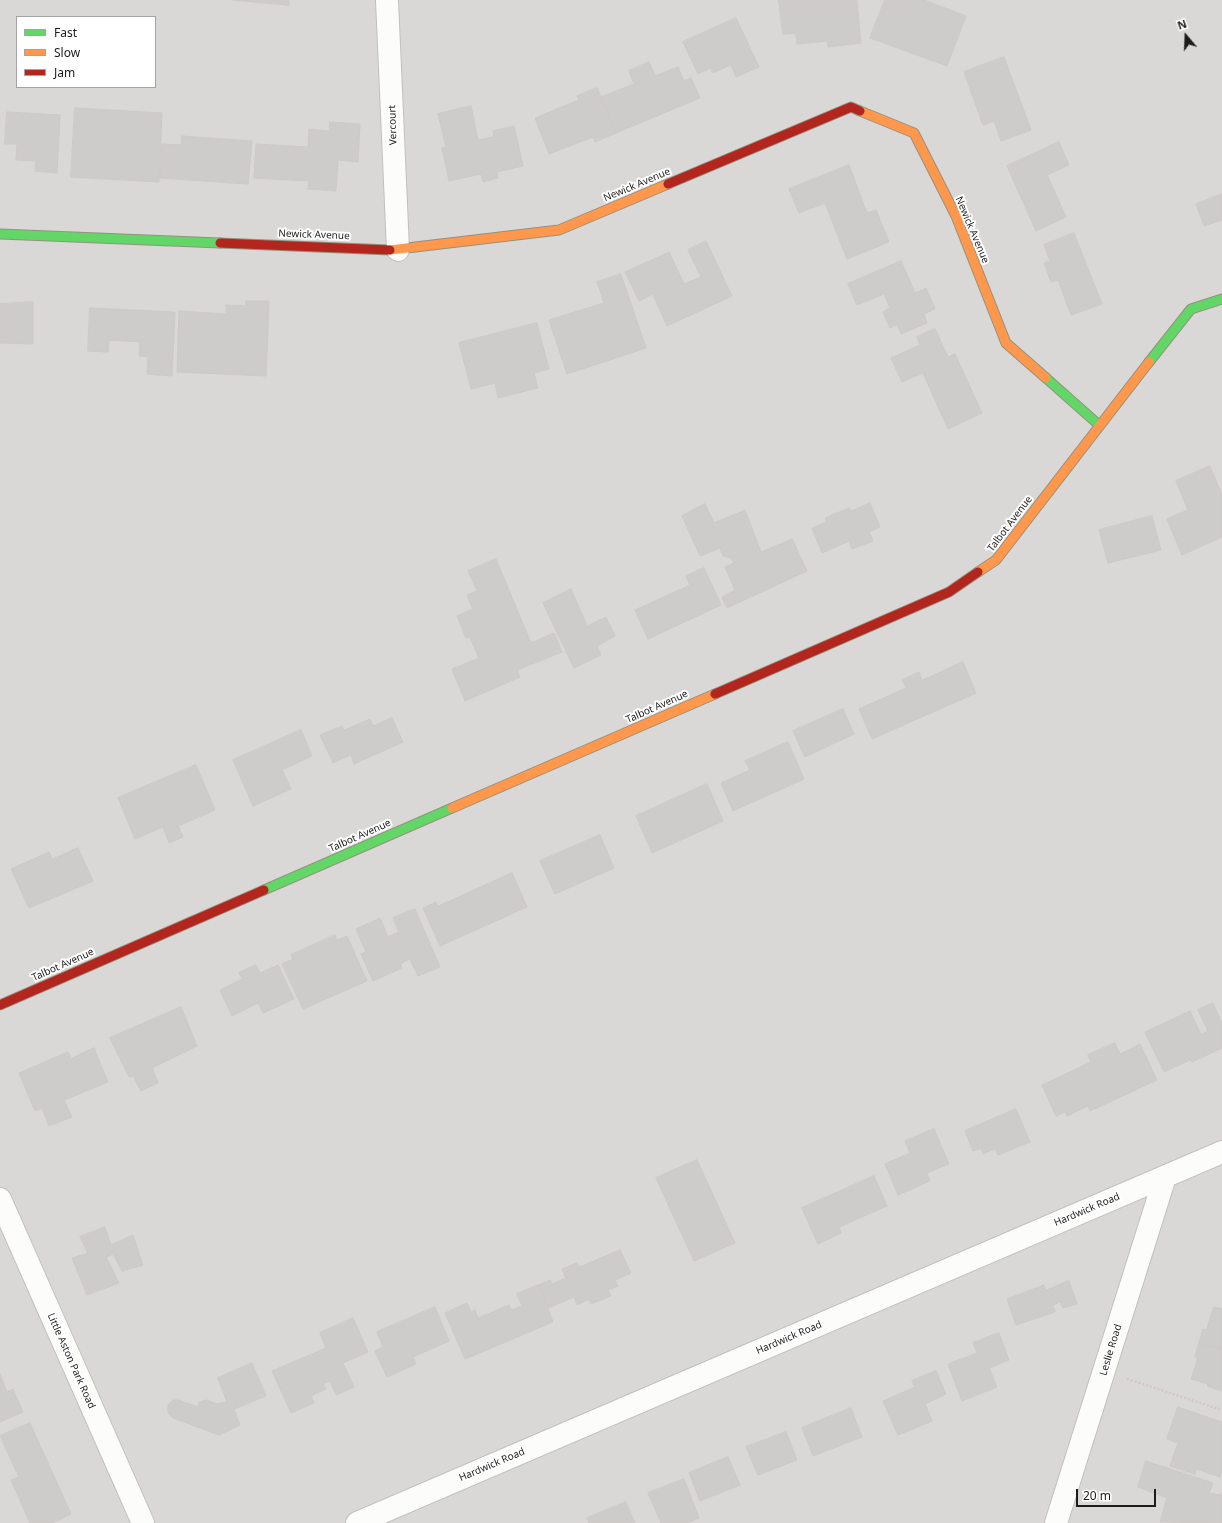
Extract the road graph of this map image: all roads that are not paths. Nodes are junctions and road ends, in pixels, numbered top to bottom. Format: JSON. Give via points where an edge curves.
{"nodes":[{"id":1,"x":387,"y":0,"type":"edge"},
{"id":2,"x":0,"y":234,"type":"edge"},
{"id":3,"x":398,"y":250,"type":"junction"},
{"id":4,"x":1222,"y":299,"type":"edge"},
{"id":5,"x":1099,"y":425,"type":"junction"},
{"id":6,"x":0,"y":1005,"type":"edge"},
{"id":7,"x":1222,"y":1152,"type":"edge"},
{"id":8,"x":1165,"y":1177,"type":"junction"},
{"id":9,"x":0,"y":1200,"type":"edge"},
{"id":10,"x":143,"y":1523,"type":"edge"},
{"id":11,"x":357,"y":1523,"type":"edge"},
{"id":12,"x":1056,"y":1523,"type":"edge"}],
"edges":[{"from":1,"to":3,"type":"street","name":"Vercourt"},
{"from":2,"to":3,"type":"street","name":"Newick Avenue"},
{"from":3,"to":5,"type":"street","name":"Newick Avenue","via":[[559,230],[851,107],[914,133],[956,216],[1006,343]]},
{"from":4,"to":5,"type":"street","name":"Talbot Avenue","via":[[1191,310]]},
{"from":5,"to":6,"type":"street","name":"Talbot Avenue","via":[[996,560],[949,592]]},
{"from":7,"to":8,"type":"street","name":"Hardwick Road"},
{"from":8,"to":11,"type":"street","name":"Hardwick Road"},
{"from":8,"to":12,"type":"street","name":"Leslie Road"},
{"from":9,"to":10,"type":"street","name":"Little Aston Park Road"}]}
